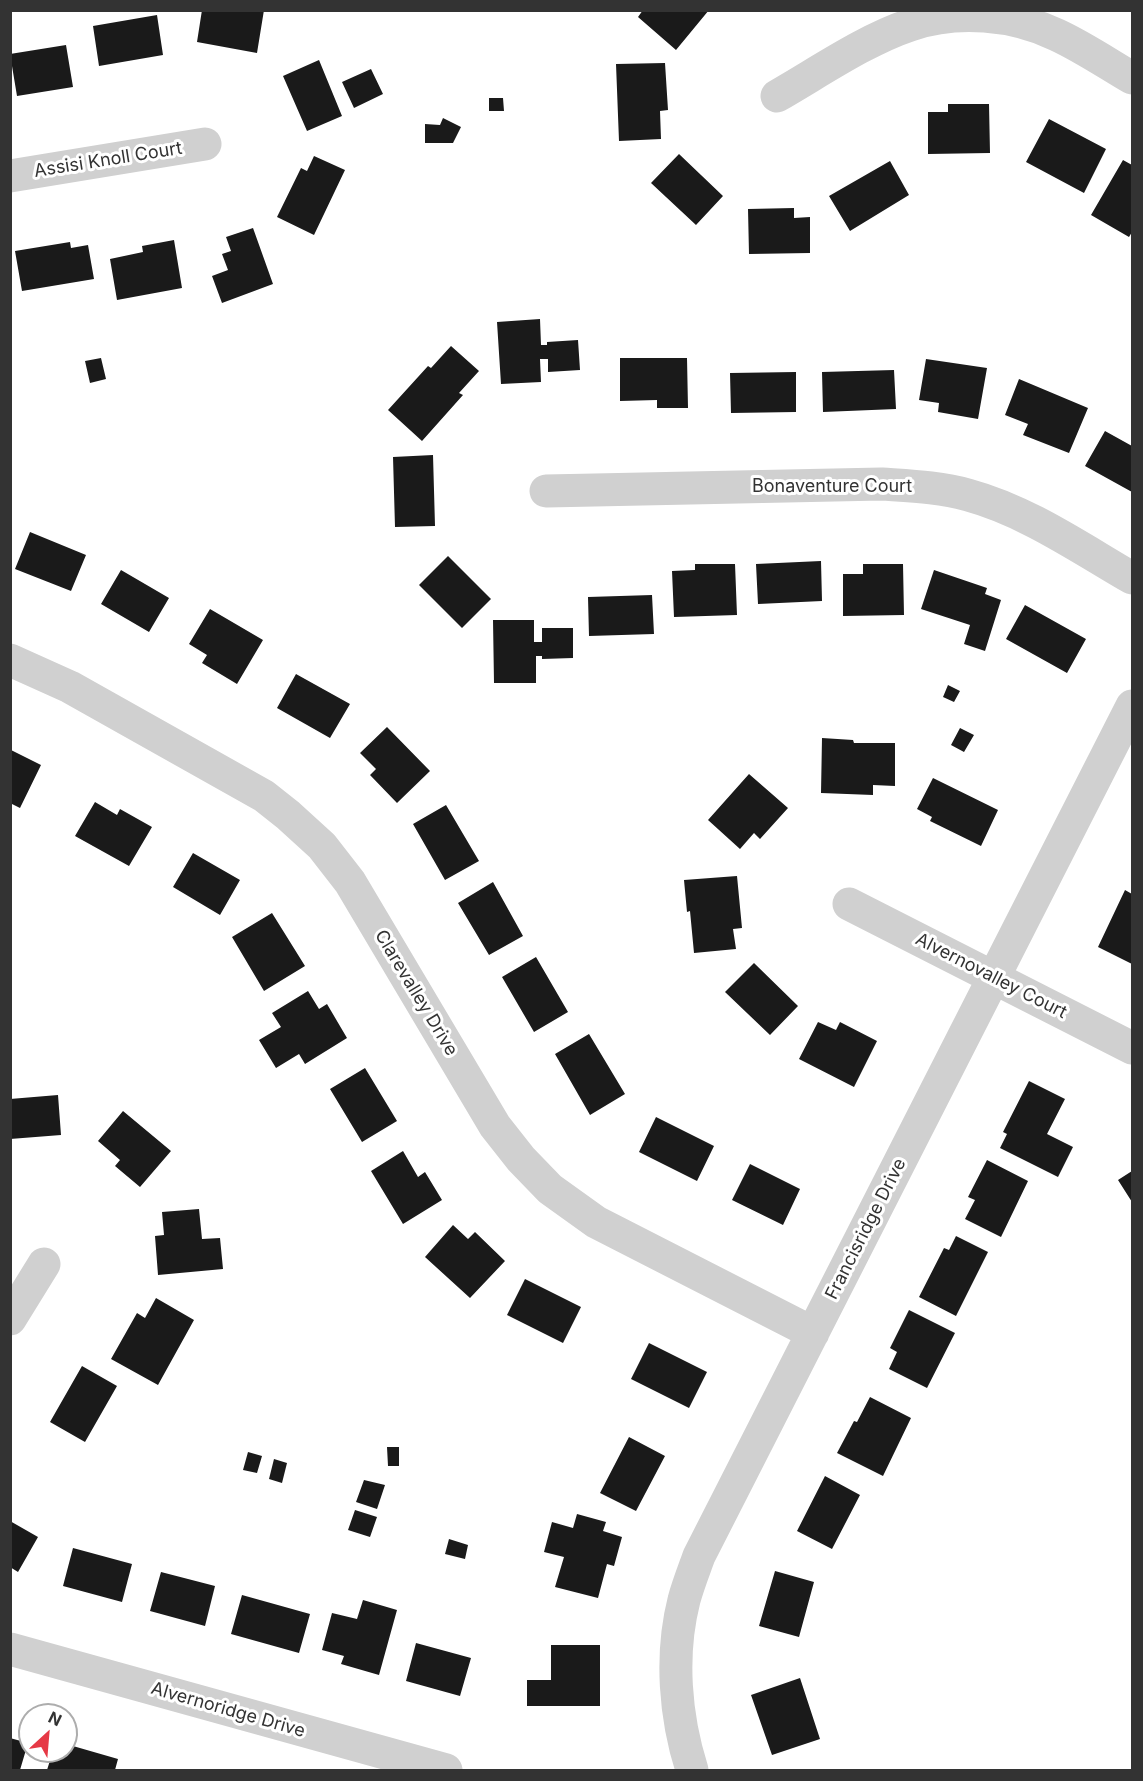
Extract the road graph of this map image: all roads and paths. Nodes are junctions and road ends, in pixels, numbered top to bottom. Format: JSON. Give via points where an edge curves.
{"nodes":[{"id":1,"x":1132,"y":78,"type":"edge"},
{"id":2,"x":777,"y":96,"type":"dead end"},
{"id":3,"x":205,"y":144,"type":"dead end"},
{"id":4,"x":10,"y":176,"type":"edge"},
{"id":5,"x":546,"y":491,"type":"dead end"},
{"id":6,"x":1132,"y":578,"type":"edge"},
{"id":7,"x":10,"y":660,"type":"edge"},
{"id":8,"x":1132,"y":706,"type":"edge"},
{"id":9,"x":849,"y":904,"type":"dead end"},
{"id":10,"x":995,"y":977,"type":"junction"},
{"id":11,"x":1132,"y":1048,"type":"edge"},
{"id":12,"x":44,"y":1264,"type":"dead end"},
{"id":13,"x":10,"y":1319,"type":"edge"},
{"id":14,"x":813,"y":1333,"type":"junction"},
{"id":15,"x":10,"y":1649,"type":"edge"},
{"id":16,"x":683,"y":1767,"type":"edge"},
{"id":17,"x":446,"y":1770,"type":"edge"}],
"edges":[{"from":1,"to":2,"type":"street","via":[[1058,35],[1030,24],[956,16],[912,24],[885,35]]},
{"from":3,"to":4,"type":"street","name":"Assisi Knoll Court"},
{"from":5,"to":6,"type":"street","name":"Bonaventure Court","via":[[882,484],[926,487],[969,495],[1025,517]]},
{"from":7,"to":14,"type":"street","name":"Clarevalley Drive","via":[[70,687],[264,796],[288,815],[322,846],[350,882],[495,1126],[550,1189],[596,1222]]},
{"from":8,"to":10,"type":"street","name":"Francisridge Drive"},
{"from":9,"to":10,"type":"street","name":"Alvernovalley Court"},
{"from":10,"to":11,"type":"street","name":"Alvernovalley Court"},
{"from":10,"to":14,"type":"street","name":"Francisridge Drive"},
{"from":12,"to":13,"type":"street"},
{"from":14,"to":16,"type":"street","name":"Francisridge Drive","via":[[709,1534],[684,1601],[676,1648]]},
{"from":15,"to":17,"type":"street","name":"Alvernoridge Drive"}]}
